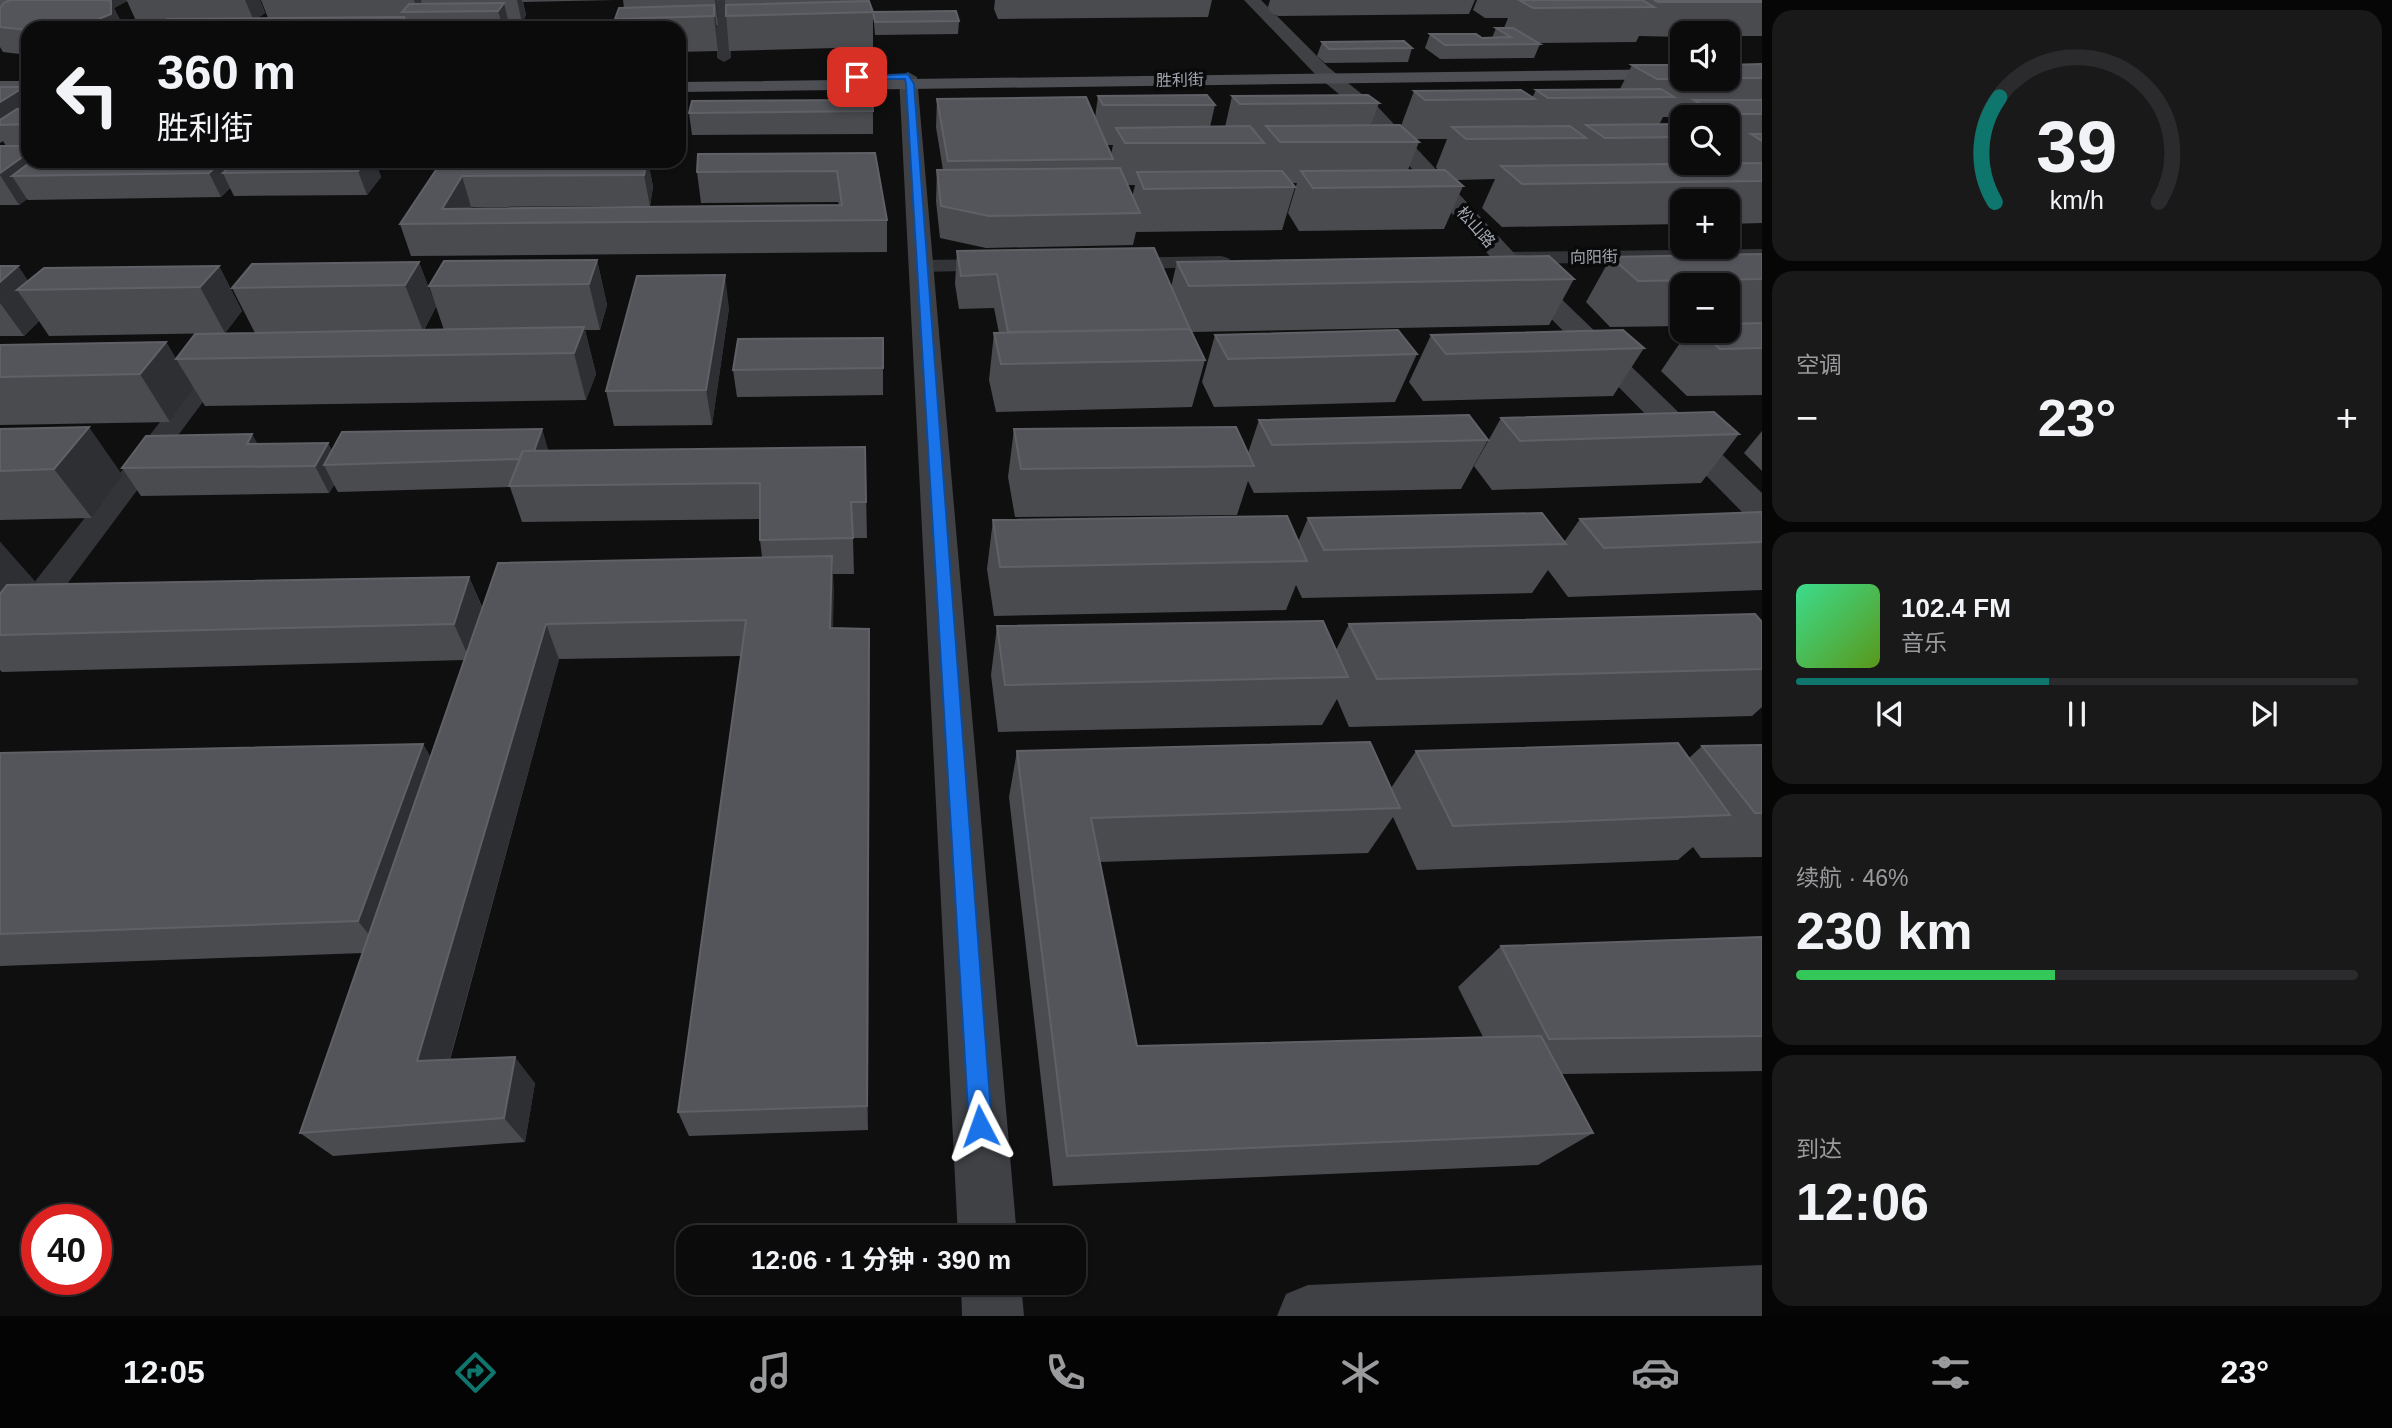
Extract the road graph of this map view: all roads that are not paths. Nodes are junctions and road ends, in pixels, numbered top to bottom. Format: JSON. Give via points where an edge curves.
{"nodes":[{"id":1,"x":10,"y":0,"type":"edge"},
{"id":2,"x":723,"y":0,"type":"edge"},
{"id":3,"x":1252,"y":0,"type":"edge"},
{"id":4,"x":0,"y":5,"type":"edge"},
{"id":5,"x":724,"y":58,"type":"edge"},
{"id":6,"x":1670,"y":67,"type":"edge"},
{"id":7,"x":1670,"y":74,"type":"edge"},
{"id":8,"x":1326,"y":75,"type":"junction"},
{"id":9,"x":686,"y":79,"type":"edge"},
{"id":10,"x":909,"y":80,"type":"junction"},
{"id":11,"x":0,"y":86,"type":"edge"},
{"id":12,"x":21,"y":86,"type":"edge"},
{"id":13,"x":686,"y":87,"type":"edge"},
{"id":14,"x":0,"y":96,"type":"edge"},
{"id":15,"x":21,"y":96,"type":"edge"},
{"id":16,"x":1762,"y":255,"type":"edge"},
{"id":17,"x":1505,"y":258,"type":"junction"},
{"id":18,"x":1477,"y":259,"type":"edge"},
{"id":19,"x":1241,"y":262,"type":"edge"},
{"id":20,"x":1103,"y":264,"type":"edge"},
{"id":21,"x":1019,"y":265,"type":"edge"},
{"id":22,"x":922,"y":266,"type":"junction"},
{"id":23,"x":220,"y":362,"type":"edge"},
{"id":24,"x":1762,"y":512,"type":"edge"},
{"id":25,"x":0,"y":649,"type":"edge"},
{"id":26,"x":987,"y":1225,"type":"edge"},
{"id":27,"x":992,"y":1295,"type":"edge"},
{"id":28,"x":1762,"y":1296,"type":"edge"},
{"id":29,"x":993,"y":1316,"type":"edge"},
{"id":30,"x":1308,"y":1316,"type":"edge"}],
"edges":[{"from":1,"to":4,"type":"main road"},
{"from":2,"to":5,"type":"street"},
{"from":3,"to":8,"type":"street","name":"松山路"},
{"from":6,"to":8,"type":"main road","name":"胜利街"},
{"from":7,"to":8,"type":"main road","name":"胜利街"},
{"from":8,"to":10,"type":"main road","name":"胜利街"},
{"from":8,"to":17,"type":"street","name":"松山路","via":[[1371,111]]},
{"from":9,"to":10,"type":"main road","name":"胜利街"},
{"from":10,"to":13,"type":"main road","name":"胜利街"},
{"from":10,"to":22,"type":"street"},
{"from":11,"to":12,"type":"main road"},
{"from":14,"to":15,"type":"main road"},
{"from":16,"to":17,"type":"street","name":"向阳街"},
{"from":17,"to":18,"type":"street","name":"向阳街"},
{"from":17,"to":24,"type":"street","name":"松山路"},
{"from":19,"to":20,"type":"street"},
{"from":21,"to":22,"type":"street"},
{"from":22,"to":26,"type":"street"},
{"from":23,"to":25,"type":"street"},
{"from":27,"to":29,"type":"street"},
{"from":28,"to":30,"type":"street"}]}
